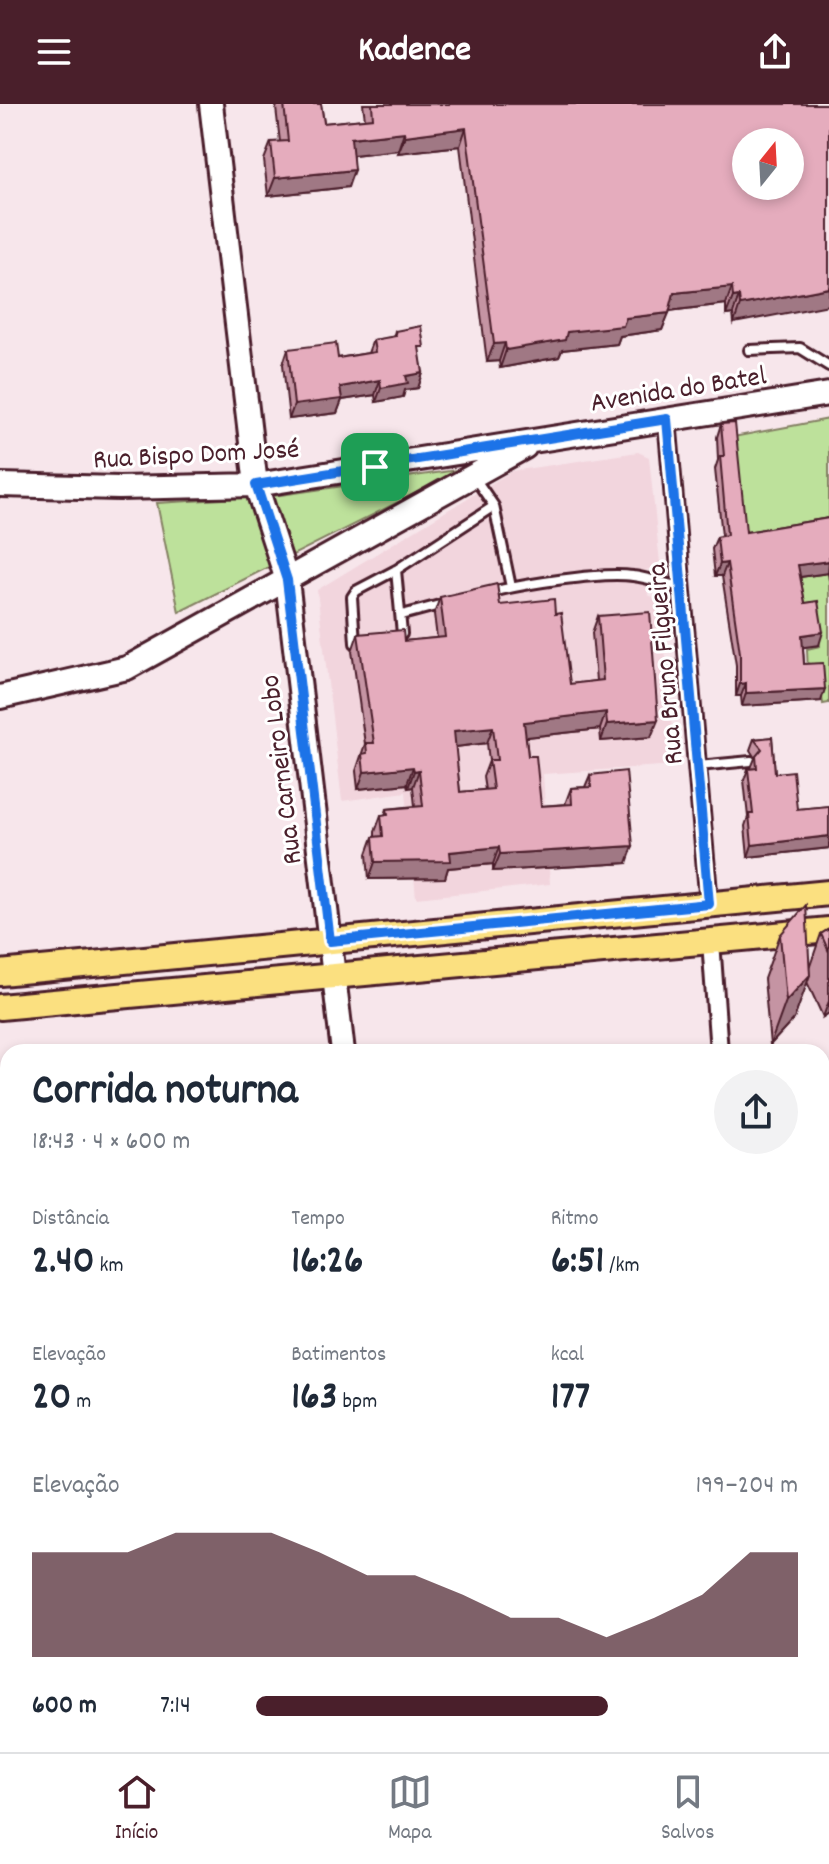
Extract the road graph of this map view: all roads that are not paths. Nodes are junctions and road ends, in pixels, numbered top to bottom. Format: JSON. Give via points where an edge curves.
{"nodes":[{"id":1,"x":211,"y":104,"type":"edge"},
{"id":2,"x":749,"y":350,"type":"dead end"},
{"id":3,"x":829,"y":366,"type":"edge"},
{"id":4,"x":829,"y":394,"type":"edge"},
{"id":5,"x":667,"y":419,"type":"junction"},
{"id":6,"x":536,"y":441,"type":"junction"},
{"id":7,"x":474,"y":477,"type":"junction"},
{"id":8,"x":0,"y":485,"type":"edge"},
{"id":9,"x":256,"y":485,"type":"junction"},
{"id":10,"x":494,"y":506,"type":"junction"},
{"id":11,"x":396,"y":570,"type":"junction"},
{"id":12,"x":287,"y":580,"type":"junction"},
{"id":13,"x":511,"y":587,"type":"junction"},
{"id":14,"x":682,"y":587,"type":"junction"},
{"id":15,"x":483,"y":594,"type":"edge"},
{"id":16,"x":456,"y":601,"type":"edge"},
{"id":17,"x":402,"y":615,"type":"junction"},
{"id":18,"x":385,"y":641,"type":"edge"},
{"id":19,"x":372,"y":643,"type":"edge"},
{"id":20,"x":0,"y":697,"type":"edge"},
{"id":21,"x":751,"y":761,"type":"dead end"},
{"id":22,"x":698,"y":766,"type":"junction"},
{"id":23,"x":829,"y":893,"type":"edge"},
{"id":24,"x":709,"y":904,"type":"junction"},
{"id":25,"x":829,"y":930,"type":"edge"},
{"id":26,"x":424,"y":932,"type":"junction"},
{"id":27,"x":330,"y":941,"type":"junction"},
{"id":28,"x":711,"y":941,"type":"junction"},
{"id":29,"x":484,"y":962,"type":"junction"},
{"id":30,"x":0,"y":973,"type":"edge"},
{"id":31,"x":334,"y":977,"type":"junction"},
{"id":32,"x":0,"y":1007,"type":"edge"},
{"id":33,"x":342,"y":1044,"type":"edge"},
{"id":34,"x":718,"y":1044,"type":"edge"}],
"edges":[{"from":1,"to":9,"type":"main road","name":"Rua Carneiro Lobo"},
{"from":2,"to":3,"type":"lane","via":[[800,348]]},
{"from":4,"to":5,"type":"main road","name":"Avenida do Batel"},
{"from":5,"to":6,"type":"main road","name":"Avenida do Batel"},
{"from":5,"to":14,"type":"street","name":"Rua Bruno Filgueira"},
{"from":6,"to":7,"type":"main road"},
{"from":6,"to":9,"type":"main road","name":"Rua Bispo Dom José"},
{"from":7,"to":10,"type":"lane"},
{"from":7,"to":12,"type":"main road"},
{"from":8,"to":9,"type":"main road","name":"Rua Bispo Dom José"},
{"from":9,"to":12,"type":"main road","name":"Rua Carneiro Lobo"},
{"from":10,"to":11,"type":"lane"},
{"from":10,"to":13,"type":"lane"},
{"from":11,"to":17,"type":"lane"},
{"from":11,"to":19,"type":"lane","via":[[352,597],[355,643]]},
{"from":12,"to":20,"type":"main road","via":[[127,668]]},
{"from":12,"to":27,"type":"main road","name":"Rua Carneiro Lobo"},
{"from":13,"to":14,"type":"lane","via":[[634,576]]},
{"from":13,"to":15,"type":"lane"},
{"from":14,"to":22,"type":"street","name":"Rua Bruno Filgueira"},
{"from":16,"to":17,"type":"lane"},
{"from":17,"to":18,"type":"lane","via":[[402,634]]},
{"from":21,"to":22,"type":"lane"},
{"from":22,"to":24,"type":"street","name":"Rua Bruno Filgueira"},
{"from":23,"to":24,"type":"main road"},
{"from":24,"to":26,"type":"main road"},
{"from":25,"to":28,"type":"main road"},
{"from":26,"to":27,"type":"main road"},
{"from":26,"to":29,"type":"main road"},
{"from":27,"to":30,"type":"main road"},
{"from":27,"to":31,"type":"main road","name":"Rua Carneiro Lobo"},
{"from":28,"to":29,"type":"main road"},
{"from":28,"to":34,"type":"street"},
{"from":29,"to":31,"type":"main road"},
{"from":31,"to":32,"type":"main road"},
{"from":31,"to":33,"type":"main road","name":"Rua Carneiro Lobo"}]}
